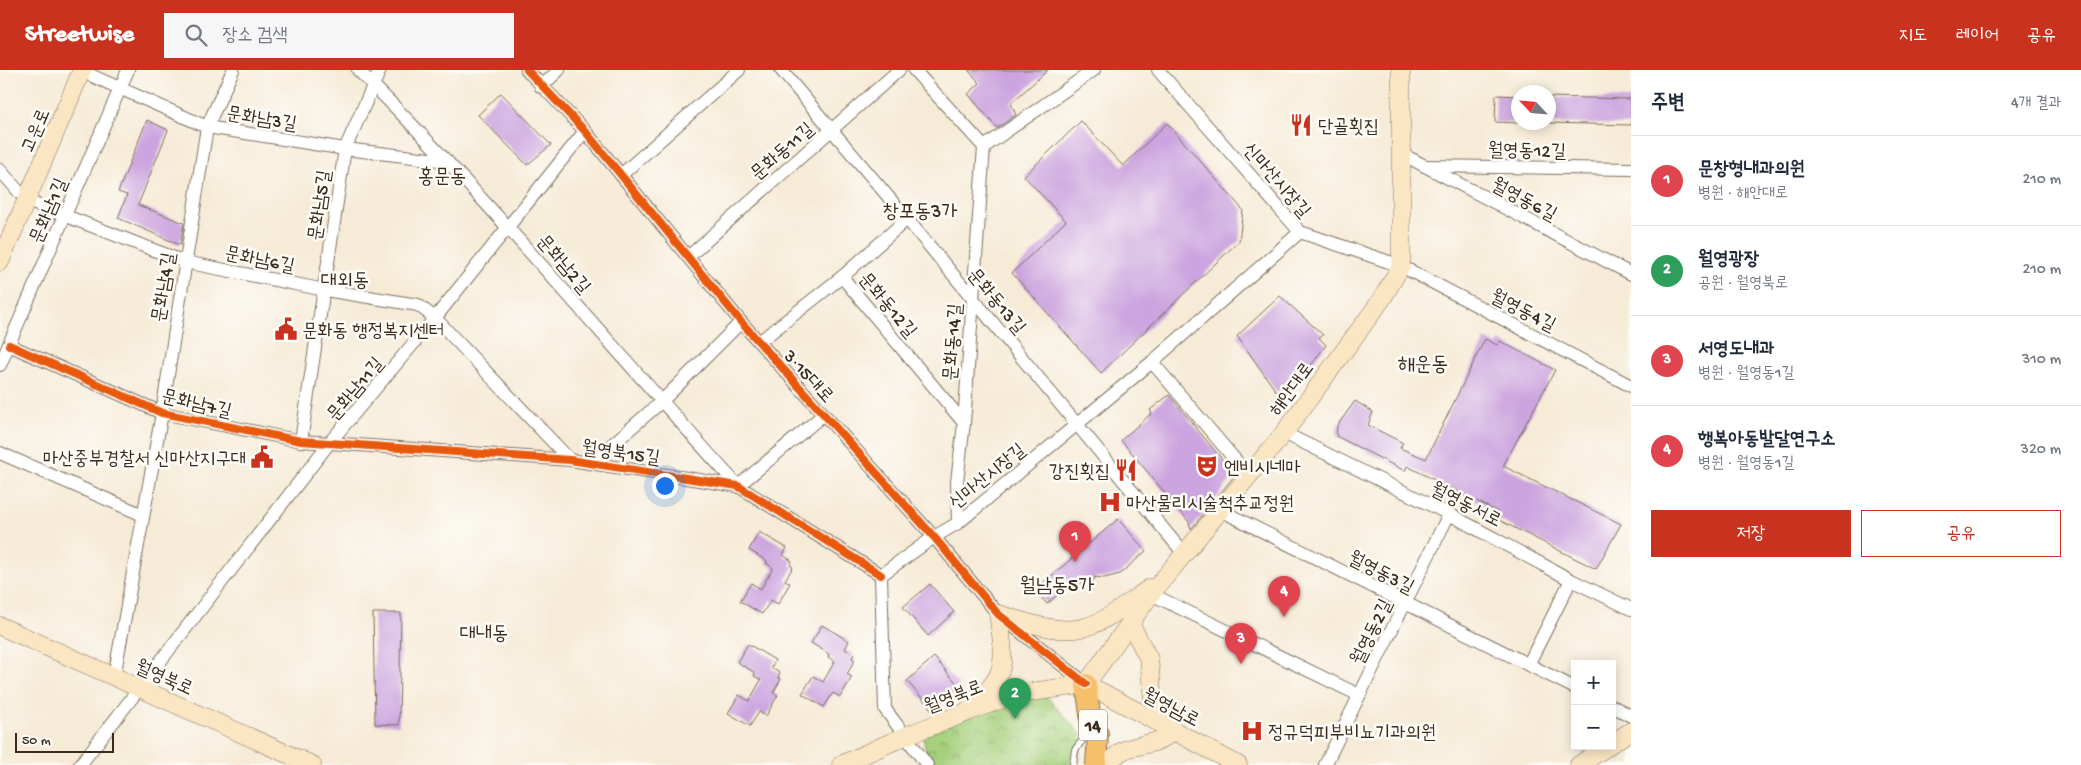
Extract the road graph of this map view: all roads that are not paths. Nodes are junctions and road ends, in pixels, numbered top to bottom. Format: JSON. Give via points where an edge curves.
{"nodes":[{"id":1,"x":128,"y":70,"type":"edge"},
{"id":2,"x":233,"y":70,"type":"edge"},
{"id":3,"x":358,"y":70,"type":"edge"},
{"id":4,"x":380,"y":70,"type":"edge"},
{"id":5,"x":527,"y":70,"type":"edge"},
{"id":6,"x":558,"y":70,"type":"edge"},
{"id":7,"x":739,"y":70,"type":"edge"},
{"id":8,"x":781,"y":70,"type":"edge"},
{"id":9,"x":899,"y":70,"type":"edge"},
{"id":10,"x":914,"y":70,"type":"edge"},
{"id":11,"x":1094,"y":70,"type":"edge"},
{"id":12,"x":1158,"y":70,"type":"edge"},
{"id":13,"x":1401,"y":70,"type":"edge"},
{"id":14,"x":81,"y":71,"type":"edge"},
{"id":15,"x":373,"y":85,"type":"junction"},
{"id":16,"x":541,"y":87,"type":"junction"},
{"id":17,"x":120,"y":89,"type":"junction"},
{"id":18,"x":207,"y":127,"type":"junction"},
{"id":19,"x":831,"y":130,"type":"junction"},
{"id":20,"x":585,"y":131,"type":"junction"},
{"id":21,"x":984,"y":147,"type":"junction"},
{"id":22,"x":346,"y":149,"type":"junction"},
{"id":23,"x":1402,"y":154,"type":"junction"},
{"id":24,"x":447,"y":161,"type":"junction"},
{"id":25,"x":1423,"y":166,"type":"junction"},
{"id":26,"x":1631,"y":169,"type":"edge"},
{"id":27,"x":0,"y":170,"type":"edge"},
{"id":28,"x":621,"y":174,"type":"junction"},
{"id":29,"x":27,"y":201,"type":"junction"},
{"id":30,"x":66,"y":216,"type":"junction"},
{"id":31,"x":907,"y":218,"type":"junction"},
{"id":32,"x":508,"y":226,"type":"junction"},
{"id":33,"x":1300,"y":232,"type":"junction"},
{"id":34,"x":688,"y":257,"type":"junction"},
{"id":35,"x":0,"y":262,"type":"edge"},
{"id":36,"x":185,"y":262,"type":"junction"},
{"id":37,"x":1401,"y":266,"type":"junction"},
{"id":38,"x":1631,"y":274,"type":"edge"},
{"id":39,"x":842,"y":276,"type":"junction"},
{"id":40,"x":325,"y":290,"type":"junction"},
{"id":41,"x":973,"y":300,"type":"junction"},
{"id":42,"x":435,"y":318,"type":"junction"},
{"id":43,"x":741,"y":322,"type":"junction"},
{"id":44,"x":759,"y":342,"type":"junction"},
{"id":45,"x":9,"y":345,"type":"junction"},
{"id":46,"x":1152,"y":362,"type":"junction"},
{"id":47,"x":0,"y":364,"type":"edge"},
{"id":48,"x":1631,"y":386,"type":"edge"},
{"id":49,"x":661,"y":402,"type":"junction"},
{"id":50,"x":162,"y":413,"type":"junction"},
{"id":51,"x":823,"y":415,"type":"junction"},
{"id":52,"x":964,"y":422,"type":"junction"},
{"id":53,"x":1076,"y":424,"type":"junction"},
{"id":54,"x":1284,"y":433,"type":"junction"},
{"id":55,"x":301,"y":441,"type":"junction"},
{"id":56,"x":330,"y":442,"type":"junction"},
{"id":57,"x":0,"y":453,"type":"edge"},
{"id":58,"x":570,"y":460,"type":"junction"},
{"id":59,"x":592,"y":462,"type":"junction"},
{"id":60,"x":1248,"y":476,"type":"junction"},
{"id":61,"x":738,"y":486,"type":"junction"},
{"id":62,"x":1220,"y":510,"type":"junction"},
{"id":63,"x":1449,"y":514,"type":"junction"},
{"id":64,"x":143,"y":515,"type":"junction"},
{"id":65,"x":958,"y":523,"type":"junction"},
{"id":66,"x":934,"y":537,"type":"junction"},
{"id":67,"x":1185,"y":555,"type":"junction"},
{"id":68,"x":881,"y":575,"type":"junction"},
{"id":69,"x":1168,"y":575,"type":"junction"},
{"id":70,"x":1571,"y":580,"type":"junction"},
{"id":71,"x":1151,"y":594,"type":"junction"},
{"id":72,"x":1405,"y":603,"type":"junction"},
{"id":73,"x":1631,"y":609,"type":"edge"},
{"id":74,"x":998,"y":614,"type":"junction"},
{"id":75,"x":1130,"y":623,"type":"junction"},
{"id":76,"x":0,"y":626,"type":"edge"},
{"id":77,"x":1528,"y":665,"type":"junction"},
{"id":78,"x":114,"y":677,"type":"junction"},
{"id":79,"x":1086,"y":684,"type":"junction"},
{"id":80,"x":1571,"y":686,"type":"edge"},
{"id":81,"x":138,"y":688,"type":"junction"},
{"id":82,"x":1359,"y":696,"type":"junction"},
{"id":83,"x":1616,"y":708,"type":"edge"},
{"id":84,"x":965,"y":713,"type":"junction"},
{"id":85,"x":1631,"y":716,"type":"edge"},
{"id":86,"x":1168,"y":728,"type":"junction"},
{"id":87,"x":1088,"y":729,"type":"junction"},
{"id":88,"x":1631,"y":731,"type":"edge"},
{"id":89,"x":905,"y":736,"type":"junction"},
{"id":90,"x":1616,"y":741,"type":"edge"},
{"id":91,"x":1602,"y":750,"type":"edge"},
{"id":92,"x":287,"y":760,"type":"edge"},
{"id":93,"x":80,"y":765,"type":"edge"},
{"id":94,"x":312,"y":765,"type":"edge"},
{"id":95,"x":841,"y":765,"type":"edge"},
{"id":96,"x":927,"y":765,"type":"edge"},
{"id":97,"x":1073,"y":765,"type":"edge"},
{"id":98,"x":1084,"y":765,"type":"edge"},
{"id":99,"x":1096,"y":765,"type":"edge"},
{"id":100,"x":1108,"y":765,"type":"edge"},
{"id":101,"x":1238,"y":765,"type":"edge"},
{"id":102,"x":1325,"y":765,"type":"edge"},
{"id":103,"x":1579,"y":765,"type":"edge"}],
"edges":[{"from":1,"to":17,"type":"street","name":"문화남1길"},
{"from":2,"to":18,"type":"street","name":"문화남4길"},
{"from":3,"to":15,"type":"street","name":"문화남2길"},
{"from":4,"to":15,"type":"street","name":"문화남5길"},
{"from":5,"to":16,"type":"street","name":"3·15대로","number":"14"},
{"from":6,"to":16,"type":"street"},
{"from":7,"to":28,"type":"street"},
{"from":8,"to":19,"type":"street","name":"문화동13길"},
{"from":9,"to":19,"type":"street","name":"문화동11길"},
{"from":10,"to":21,"type":"street"},
{"from":11,"to":21,"type":"street"},
{"from":12,"to":33,"type":"street","name":"신마산시장길"},
{"from":13,"to":23,"type":"main road","name":"해안대로"},
{"from":14,"to":17,"type":"street","name":"문화남3길"},
{"from":14,"to":29,"type":"main road","name":"고운로"},
{"from":15,"to":22,"type":"street","name":"문화남5길"},
{"from":15,"to":24,"type":"street","name":"문화남2길"},
{"from":16,"to":20,"type":"street","name":"3·15대로","number":"14"},
{"from":17,"to":18,"type":"street","name":"문화남3길"},
{"from":17,"to":30,"type":"street","name":"문화남1길"},
{"from":18,"to":22,"type":"street","name":"문화남3길"},
{"from":18,"to":36,"type":"street","name":"문화남4길"},
{"from":19,"to":31,"type":"street","name":"문화동13길"},
{"from":19,"to":34,"type":"street","name":"문화동11길"},
{"from":20,"to":28,"type":"street","name":"3·15대로","number":"14"},
{"from":20,"to":32,"type":"street","name":"문화남11길"},
{"from":21,"to":41,"type":"street","name":"문화동14길"},
{"from":22,"to":24,"type":"street","name":"문화남3길"},
{"from":22,"to":40,"type":"street","name":"문화남5길"},
{"from":23,"to":25,"type":"street","name":"월영동6길"},
{"from":23,"to":37,"type":"main road","name":"해안대로"},
{"from":24,"to":32,"type":"street","name":"문화남2길"},
{"from":25,"to":26,"type":"street","name":"월영동12길"},
{"from":25,"to":38,"type":"street","name":"월영동6길"},
{"from":27,"to":29,"type":"street"},
{"from":28,"to":34,"type":"street","name":"3·15대로","number":"14"},
{"from":29,"to":30,"type":"street","name":"문화남6길"},
{"from":29,"to":35,"type":"main road","name":"고운로"},
{"from":30,"to":36,"type":"street","name":"문화남6길"},
{"from":30,"to":45,"type":"street","name":"문화남1길"},
{"from":31,"to":39,"type":"street","name":"문화동12길"},
{"from":31,"to":41,"type":"street","name":"문화동13길"},
{"from":32,"to":42,"type":"street","name":"문화남11길"},
{"from":32,"to":49,"type":"street","name":"문화남2길"},
{"from":33,"to":37,"type":"street","name":"월영동4길"},
{"from":33,"to":46,"type":"street","name":"신마산시장길"},
{"from":34,"to":43,"type":"street","name":"3·15대로","number":"14"},
{"from":36,"to":40,"type":"street","name":"문화남6길"},
{"from":36,"to":50,"type":"street","name":"문화남4길"},
{"from":37,"to":48,"type":"street","name":"월영동4길"},
{"from":37,"to":54,"type":"main road","name":"해안대로","via":[[1382,299]]},
{"from":39,"to":44,"type":"street"},
{"from":39,"to":52,"type":"street","name":"문화동12길"},
{"from":40,"to":42,"type":"street","name":"문화남6길","via":[[418,305]]},
{"from":40,"to":55,"type":"street","name":"문화남5길"},
{"from":41,"to":52,"type":"street","name":"문화동14길"},
{"from":41,"to":53,"type":"street","name":"문화동13길"},
{"from":42,"to":56,"type":"street","name":"문화남11길"},
{"from":42,"to":58,"type":"street","name":"문화남6길"},
{"from":43,"to":44,"type":"street","name":"3·15대로","number":"14"},
{"from":43,"to":49,"type":"street"},
{"from":44,"to":51,"type":"street","name":"3·15대로","number":"14"},
{"from":45,"to":47,"type":"street","name":"문화남1길"},
{"from":45,"to":50,"type":"street","name":"문화남7길"},
{"from":46,"to":53,"type":"street","name":"신마산시장길"},
{"from":46,"to":60,"type":"street"},
{"from":49,"to":59,"type":"street"},
{"from":49,"to":61,"type":"street","name":"문화남2길"},
{"from":50,"to":55,"type":"street","name":"문화남7길"},
{"from":50,"to":64,"type":"street","name":"문화남4길"},
{"from":51,"to":61,"type":"street"},
{"from":51,"to":66,"type":"street","name":"3·15대로","number":"14"},
{"from":52,"to":65,"type":"street","name":"문화동14길","via":[[957,482]]},
{"from":53,"to":65,"type":"street","name":"신마산시장길"},
{"from":53,"to":67,"type":"street","name":"문화동13길"},
{"from":54,"to":60,"type":"main road","name":"해안대로"},
{"from":54,"to":63,"type":"street","name":"월영동서로"},
{"from":55,"to":56,"type":"street","name":"문화남7길"},
{"from":56,"to":58,"type":"street","name":"월영북15길"},
{"from":56,"to":81,"type":"street","name":"문화남11길"},
{"from":57,"to":64,"type":"street"},
{"from":58,"to":59,"type":"street","name":"월영북15길"},
{"from":59,"to":61,"type":"street","name":"월영북15길"},
{"from":60,"to":62,"type":"main road","name":"해안대로"},
{"from":61,"to":68,"type":"street","name":"월영북15길"},
{"from":62,"to":67,"type":"main road","name":"해안대로"},
{"from":62,"to":72,"type":"street","name":"월영동3길"},
{"from":63,"to":70,"type":"street","name":"월영동서로"},
{"from":63,"to":72,"type":"street","name":"월영동2길"},
{"from":64,"to":78,"type":"street","name":"문화남4길"},
{"from":65,"to":66,"type":"street","name":"신마산시장길"},
{"from":66,"to":68,"type":"street","name":"신마산시장길"},
{"from":66,"to":74,"type":"street","name":"3·15대로","number":"14"},
{"from":67,"to":69,"type":"main road","name":"해안대로"},
{"from":68,"to":89,"type":"street","via":[[885,709]]},
{"from":69,"to":71,"type":"main road","name":"해안대로"},
{"from":69,"to":74,"type":"main road","via":[[1113,614],[1082,628],[1051,628]]},
{"from":70,"to":73,"type":"street","name":"월영동서로"},
{"from":70,"to":77,"type":"street"},
{"from":71,"to":75,"type":"main road","name":"해안대로"},
{"from":71,"to":82,"type":"street"},
{"from":72,"to":77,"type":"street","name":"월영동3길"},
{"from":72,"to":82,"type":"street","name":"월영동2길"},
{"from":74,"to":79,"type":"street","name":"3·15대로","number":"14"},
{"from":74,"to":84,"type":"main road","via":[[1003,648],[1001,675]]},
{"from":75,"to":79,"type":"main road","name":"해안대로"},
{"from":75,"to":86,"type":"main road","via":[[1149,659],[1153,700]]},
{"from":76,"to":78,"type":"main road","name":"월영북로"},
{"from":77,"to":80,"type":"street","name":"월영동3길"},
{"from":78,"to":81,"type":"main road","name":"월영북로"},
{"from":79,"to":84,"type":"main road","name":"월영북로","via":[[1012,695]]},
{"from":79,"to":86,"type":"main road","name":"월영남로"},
{"from":79,"to":87,"type":"main road","number":"14"},
{"from":81,"to":92,"type":"main road","name":"월영북로"},
{"from":81,"to":93,"type":"street","name":"문화남11길"},
{"from":82,"to":102,"type":"street","name":"월영동2길"},
{"from":83,"to":85,"type":"street"},
{"from":84,"to":89,"type":"main road","name":"월영북로"},
{"from":86,"to":100,"type":"main road","via":[[1156,742],[1125,749]]},
{"from":86,"to":101,"type":"main road","name":"월영남로"},
{"from":87,"to":97,"type":"lane","via":[[1075,750]]},
{"from":87,"to":98,"type":"main road","number":"14"},
{"from":87,"to":99,"type":"main road","number":"14","via":[[1098,734]]},
{"from":88,"to":90,"type":"main road"},
{"from":89,"to":95,"type":"main road","name":"월영북로"},
{"from":89,"to":96,"type":"street"},
{"from":91,"to":103,"type":"main road"},
{"from":92,"to":94,"type":"main road","name":"월영북로"}]}
